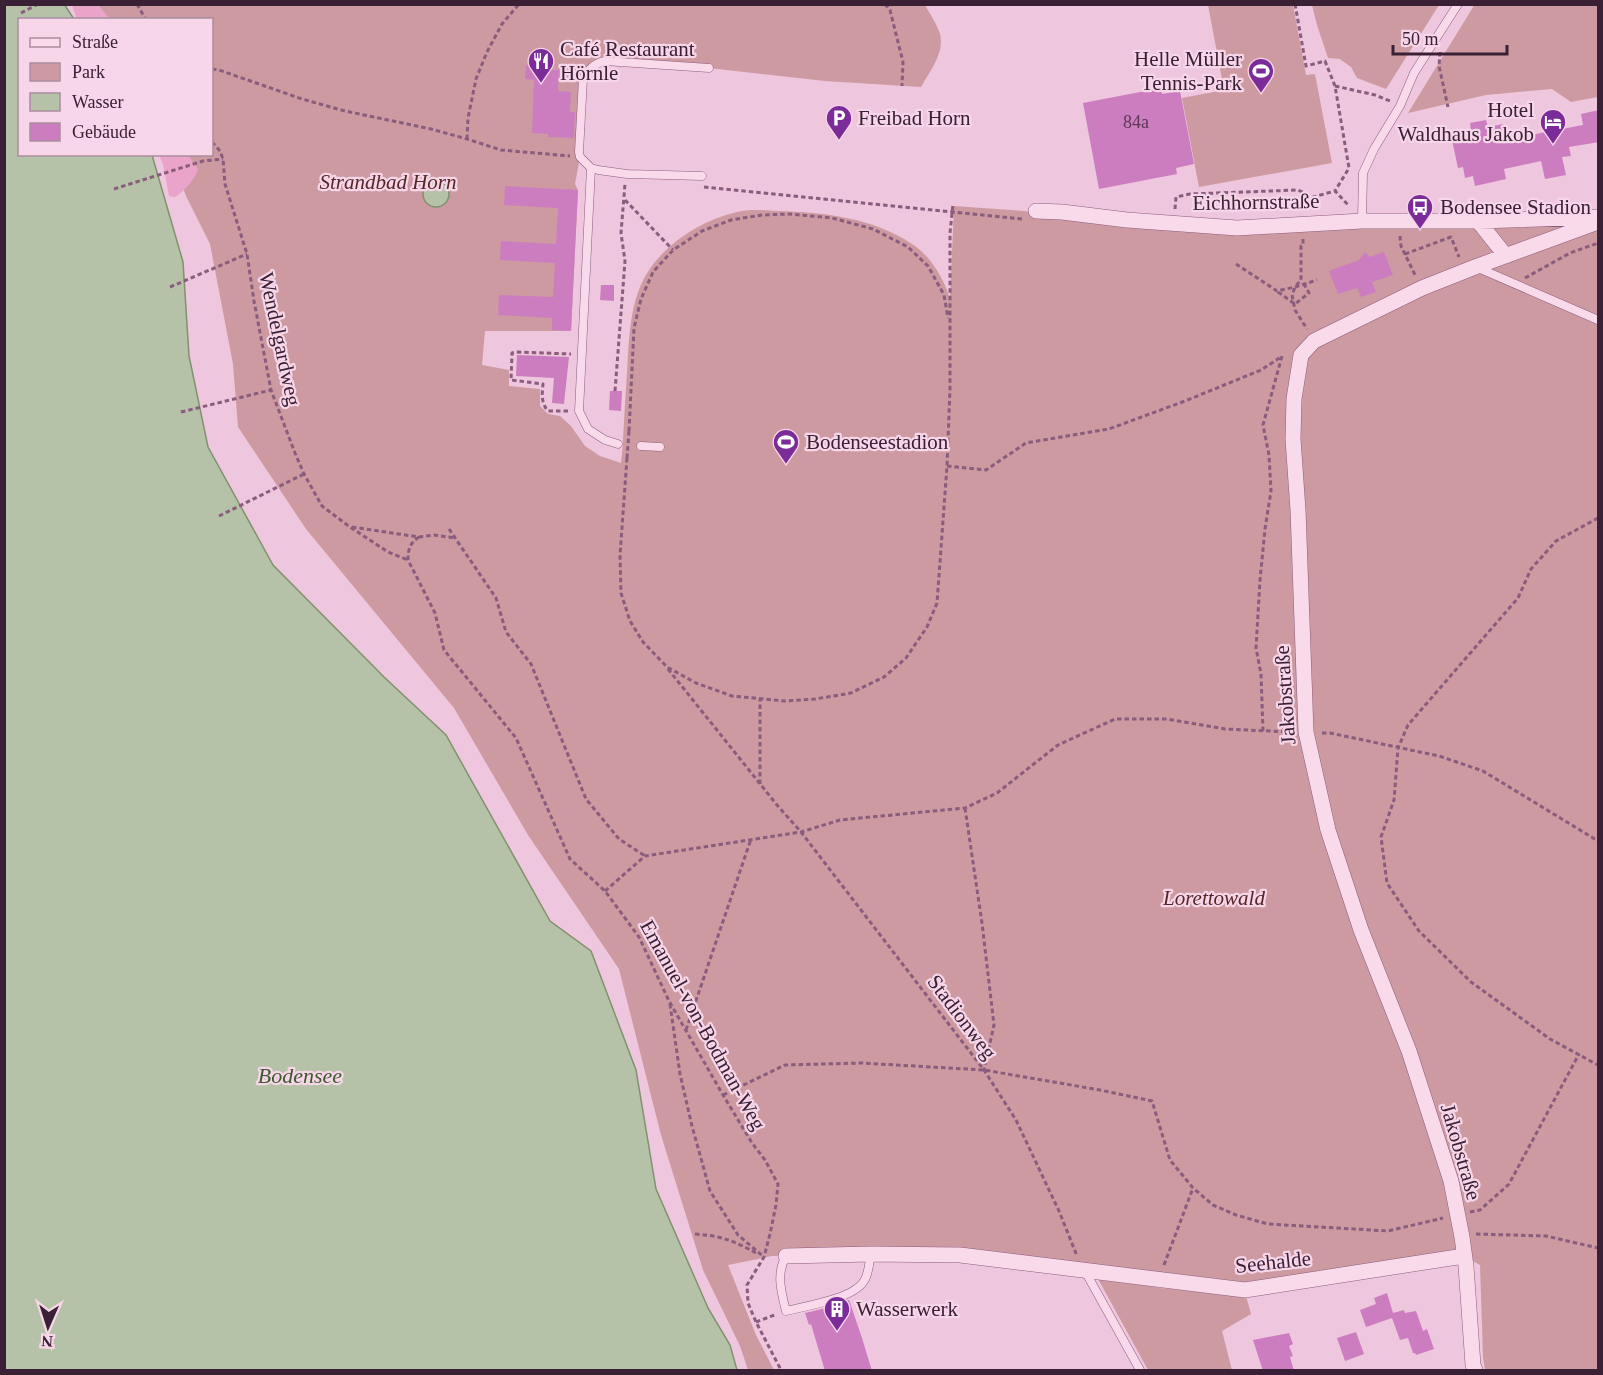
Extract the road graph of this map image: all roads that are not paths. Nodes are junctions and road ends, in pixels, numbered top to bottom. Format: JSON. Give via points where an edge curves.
{"nodes":[{"id":1,"x":1458,"y":4,"type":"edge"},
{"id":2,"x":709,"y":68,"type":"dead end"},
{"id":3,"x":591,"y":168,"type":"junction"},
{"id":4,"x":702,"y":176,"type":"dead end"},
{"id":5,"x":1031,"y":215,"type":"road end"},
{"id":6,"x":1599,"y":217,"type":"edge"},
{"id":7,"x":1362,"y":221,"type":"junction"},
{"id":8,"x":1478,"y":221,"type":"junction"},
{"id":9,"x":1599,"y":222,"type":"edge"},
{"id":10,"x":1506,"y":256,"type":"junction"},
{"id":11,"x":1470,"y":269,"type":"junction"},
{"id":12,"x":1599,"y":320,"type":"edge"},
{"id":13,"x":618,"y":444,"type":"dead end"},
{"id":14,"x":641,"y":446,"type":"dead end"},
{"id":15,"x":660,"y":447,"type":"dead end"},
{"id":16,"x":871,"y":1254,"type":"junction"},
{"id":17,"x":786,"y":1256,"type":"joint"},
{"id":18,"x":1464,"y":1256,"type":"junction"},
{"id":19,"x":1085,"y":1271,"type":"junction"},
{"id":20,"x":1140,"y":1371,"type":"edge"},
{"id":21,"x":1475,"y":1371,"type":"edge"}],
"edges":[{"from":1,"to":7,"type":"lane","via":[[1414,73],[1363,173]]},
{"from":2,"to":3,"type":"lane","via":[[605,61],[589,69],[583,79],[579,152]]},
{"from":3,"to":4,"type":"lane","via":[[627,174]]},
{"from":3,"to":13,"type":"lane","via":[[579,411],[588,429]]},
{"from":5,"to":7,"type":"street","name":"Eichhornstraße","via":[[1237,228]]},
{"from":6,"to":8,"type":"street","name":"Eichhornstraße"},
{"from":7,"to":8,"type":"street","name":"Eichhornstraße"},
{"from":8,"to":10,"type":"street"},
{"from":9,"to":10,"type":"street"},
{"from":10,"to":11,"type":"street"},
{"from":11,"to":12,"type":"lane"},
{"from":11,"to":18,"type":"street","name":"Jakobstraße","via":[[1314,341],[1301,355],[1293,439],[1306,732],[1328,830],[1361,930],[1409,1051],[1451,1181]]},
{"from":14,"to":15,"type":"lane"},
{"from":16,"to":17,"type":"street","name":"Seehalde"},
{"from":16,"to":17,"type":"lane","via":[[865,1281],[855,1290],[786,1311],[780,1281]]},
{"from":16,"to":19,"type":"street","name":"Seehalde","via":[[960,1255]]},
{"from":18,"to":19,"type":"street","name":"Seehalde","via":[[1245,1290]]},
{"from":18,"to":21,"type":"street","name":"Jakobstraße"},
{"from":19,"to":20,"type":"lane"}]}
